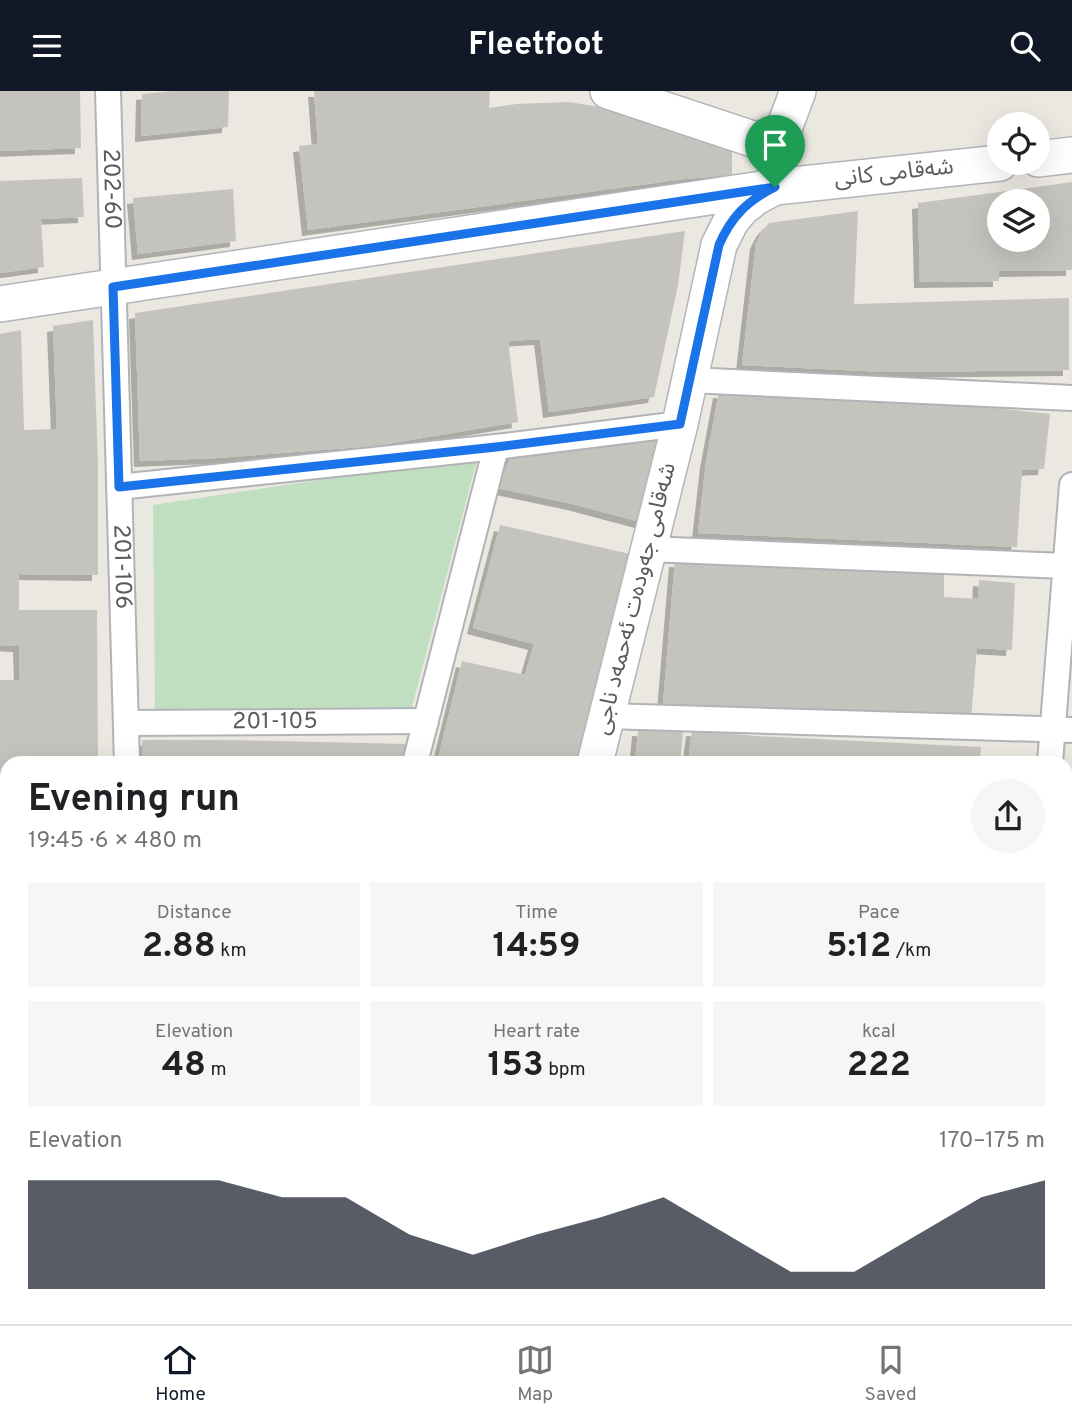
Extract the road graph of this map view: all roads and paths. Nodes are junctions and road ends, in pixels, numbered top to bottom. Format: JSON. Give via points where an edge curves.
{"nodes":[{"id":1,"x":608,"y":91,"type":"edge"},
{"id":2,"x":797,"y":91,"type":"edge"},
{"id":3,"x":114,"y":92,"type":"edge"},
{"id":4,"x":777,"y":147,"type":"junction"},
{"id":5,"x":1072,"y":155,"type":"edge"},
{"id":6,"x":1050,"y":158,"type":"edge"},
{"id":7,"x":987,"y":164,"type":"edge"},
{"id":8,"x":775,"y":187,"type":"junction"},
{"id":9,"x":113,"y":287,"type":"junction"},
{"id":10,"x":0,"y":304,"type":"edge"},
{"id":11,"x":689,"y":380,"type":"junction"},
{"id":12,"x":1072,"y":398,"type":"edge"},
{"id":13,"x":680,"y":424,"type":"junction"},
{"id":14,"x":496,"y":447,"type":"junction"},
{"id":15,"x":119,"y":487,"type":"junction"},
{"id":16,"x":1072,"y":497,"type":"edge"},
{"id":17,"x":648,"y":549,"type":"junction"},
{"id":18,"x":1066,"y":566,"type":"junction"},
{"id":19,"x":606,"y":716,"type":"junction"},
{"id":20,"x":426,"y":721,"type":"junction"},
{"id":21,"x":126,"y":723,"type":"junction"},
{"id":22,"x":1063,"y":730,"type":"edge"},
{"id":23,"x":127,"y":756,"type":"edge"},
{"id":24,"x":417,"y":756,"type":"edge"},
{"id":25,"x":597,"y":756,"type":"edge"},
{"id":26,"x":1053,"y":756,"type":"edge"}],
"edges":[{"from":1,"to":4,"type":"street"},
{"from":2,"to":4,"type":"street"},
{"from":3,"to":9,"type":"street","name":"202-60"},
{"from":4,"to":8,"type":"street"},
{"from":5,"to":6,"type":"street"},
{"from":7,"to":8,"type":"street","name":"شەقامی کانی"},
{"from":8,"to":9,"type":"street","name":"شەقامی کانی"},
{"from":8,"to":11,"type":"street","name":"شەقامی جەودەت ئەحمەد ناجی","via":[[742,208],[725,232]]},
{"from":9,"to":10,"type":"street","name":"شەقامی کانی"},
{"from":9,"to":15,"type":"street","name":"201-106"},
{"from":11,"to":12,"type":"street"},
{"from":11,"to":13,"type":"street","name":"شەقامی جەودەت ئەحمەد ناجی"},
{"from":13,"to":14,"type":"street"},
{"from":13,"to":17,"type":"street","name":"شەقامی جەودەت ئەحمەد ناجی"},
{"from":14,"to":15,"type":"street"},
{"from":14,"to":20,"type":"street"},
{"from":15,"to":21,"type":"street","name":"201-106"},
{"from":16,"to":18,"type":"street"},
{"from":17,"to":18,"type":"street"},
{"from":17,"to":19,"type":"street","name":"شەقامی جەودەت ئەحمەد ناجی"},
{"from":18,"to":22,"type":"street"},
{"from":19,"to":22,"type":"street"},
{"from":19,"to":25,"type":"street","name":"شەقامی جەودەت ئەحمەد ناجی"},
{"from":20,"to":21,"type":"street","name":"201-105"},
{"from":20,"to":24,"type":"street"},
{"from":21,"to":23,"type":"street","name":"201-106"},
{"from":22,"to":26,"type":"street"}]}
